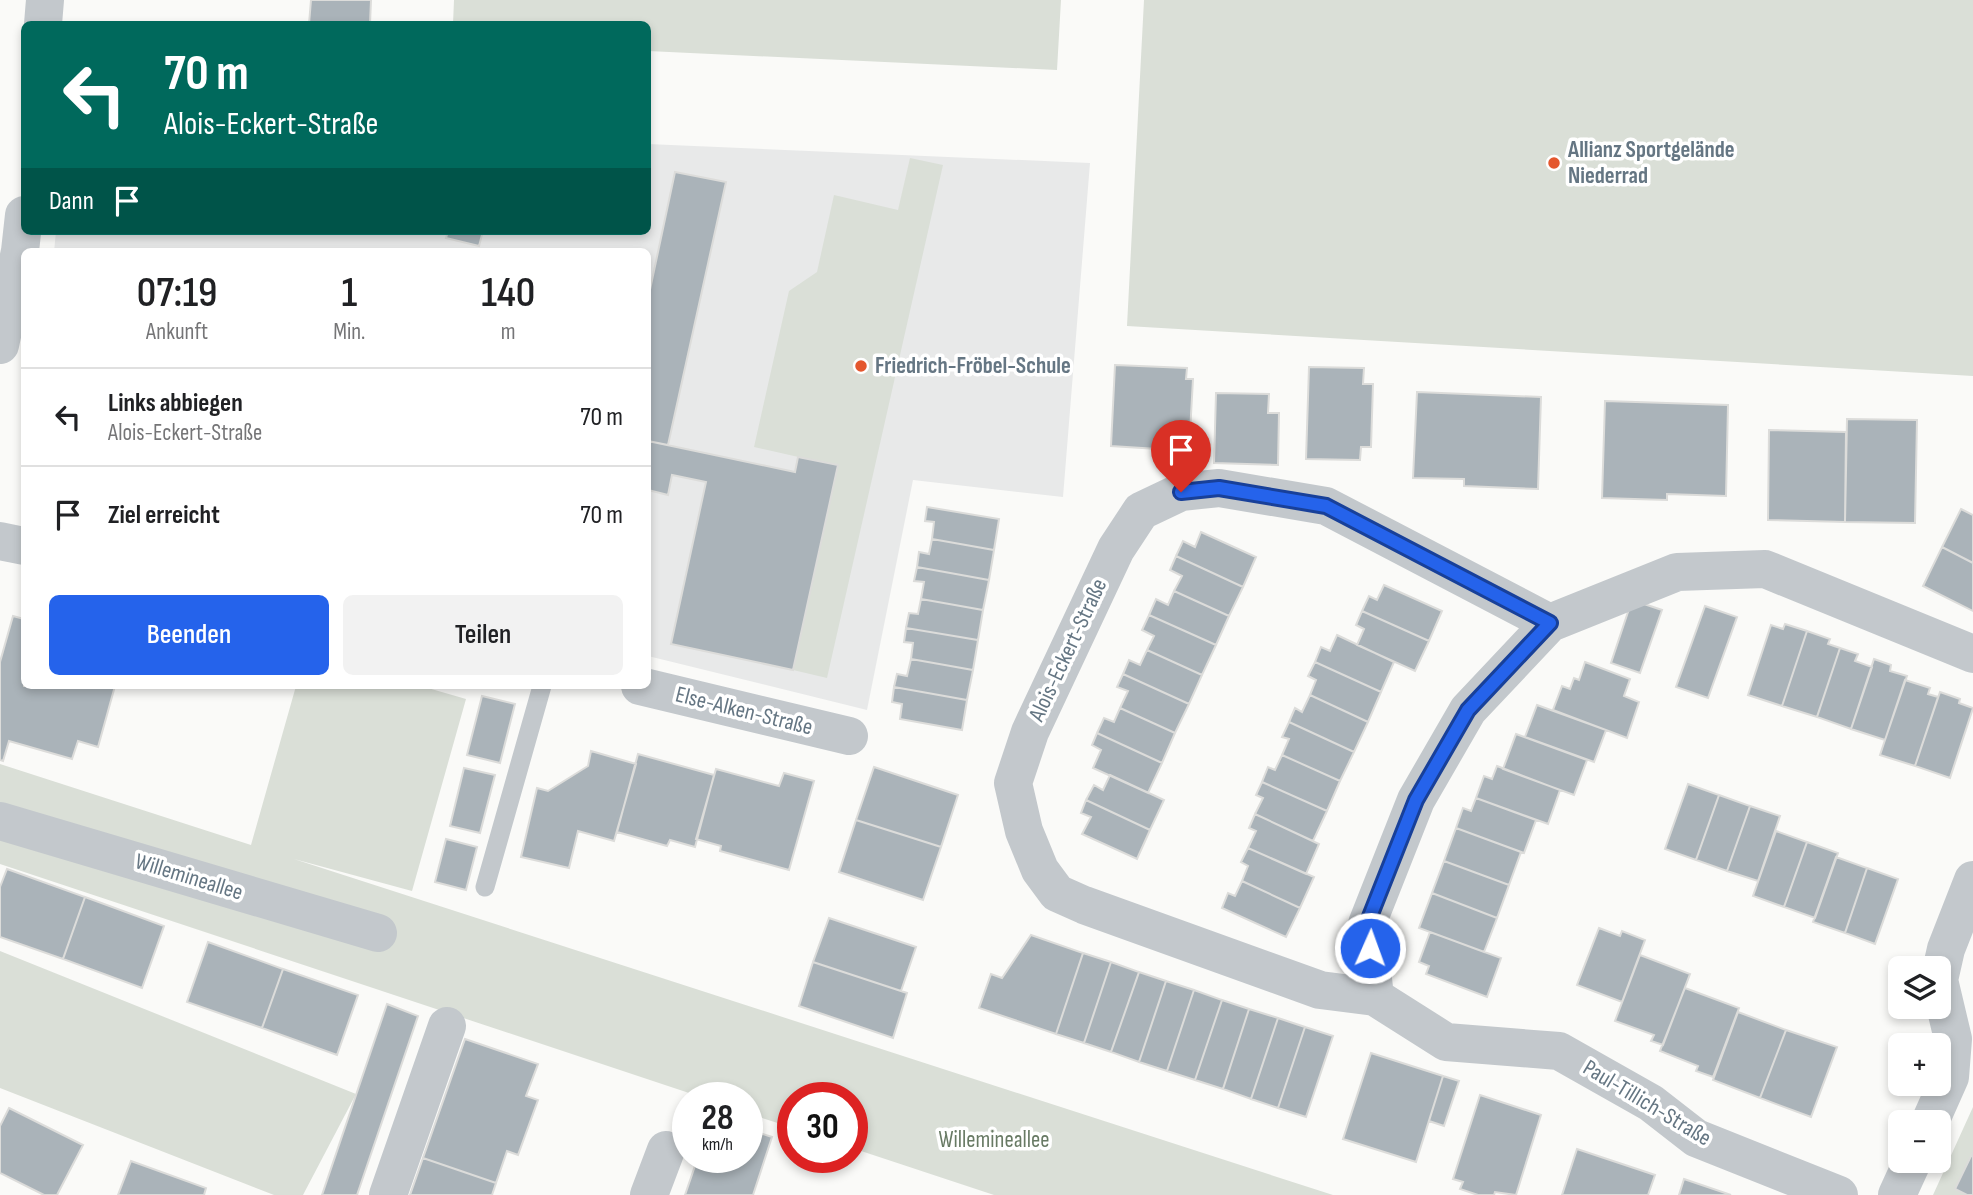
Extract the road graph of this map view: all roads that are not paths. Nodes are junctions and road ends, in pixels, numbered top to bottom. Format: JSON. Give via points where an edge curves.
{"nodes":[{"id":1,"x":45,"y":0,"type":"edge"},
{"id":2,"x":43,"y":21,"type":"edge"},
{"id":3,"x":15,"y":238,"type":"edge"},
{"id":4,"x":0,"y":345,"type":"edge"},
{"id":5,"x":0,"y":541,"type":"edge"},
{"id":6,"x":21,"y":545,"type":"edge"},
{"id":7,"x":1550,"y":623,"type":"junction"},
{"id":8,"x":1973,"y":654,"type":"edge"},
{"id":9,"x":541,"y":689,"type":"edge"},
{"id":10,"x":651,"y":689,"type":"edge"},
{"id":11,"x":849,"y":736,"type":"dead end"},
{"id":12,"x":0,"y":821,"type":"edge"},
{"id":13,"x":1973,"y":880,"type":"edge"},
{"id":14,"x":485,"y":887,"type":"dead end"},
{"id":15,"x":378,"y":933,"type":"dead end"},
{"id":16,"x":1375,"y":997,"type":"junction"},
{"id":17,"x":447,"y":1026,"type":"dead end"},
{"id":18,"x":1935,"y":1110,"type":"edge"},
{"id":19,"x":666,"y":1150,"type":"dead end"},
{"id":20,"x":1907,"y":1173,"type":"edge"},
{"id":21,"x":388,"y":1195,"type":"edge"},
{"id":22,"x":649,"y":1195,"type":"edge"},
{"id":23,"x":1839,"y":1195,"type":"edge"},
{"id":24,"x":1897,"y":1195,"type":"edge"}],
"edges":[{"from":1,"to":2,"type":"street"},
{"from":3,"to":4,"type":"street"},
{"from":5,"to":6,"type":"street"},
{"from":7,"to":8,"type":"street","via":[[1676,572],[1765,569]]},
{"from":7,"to":16,"type":"street","via":[[1468,710],[1416,800],[1367,924]]},
{"from":7,"to":16,"type":"street","name":"Alois-Eckert-Straße","via":[[1326,506],[1219,488],[1181,492],[1141,511],[1110,561],[1030,732],[1013,783],[1024,831],[1040,870],[1057,893],[1084,905],[1320,990]]},
{"from":9,"to":14,"type":"lane"},
{"from":10,"to":11,"type":"street","name":"Else-Alken-Straße"},
{"from":12,"to":15,"type":"street","name":"Willemineallee"},
{"from":13,"to":18,"type":"street","via":[[1946,949],[1940,980],[1953,1038],[1950,1077]]},
{"from":16,"to":23,"type":"street","name":"Paul-Tillich-Straße","via":[[1446,1042],[1559,1051],[1651,1103],[1696,1138]]},
{"from":17,"to":21,"type":"street"},
{"from":19,"to":22,"type":"street"},
{"from":20,"to":24,"type":"street"}]}
